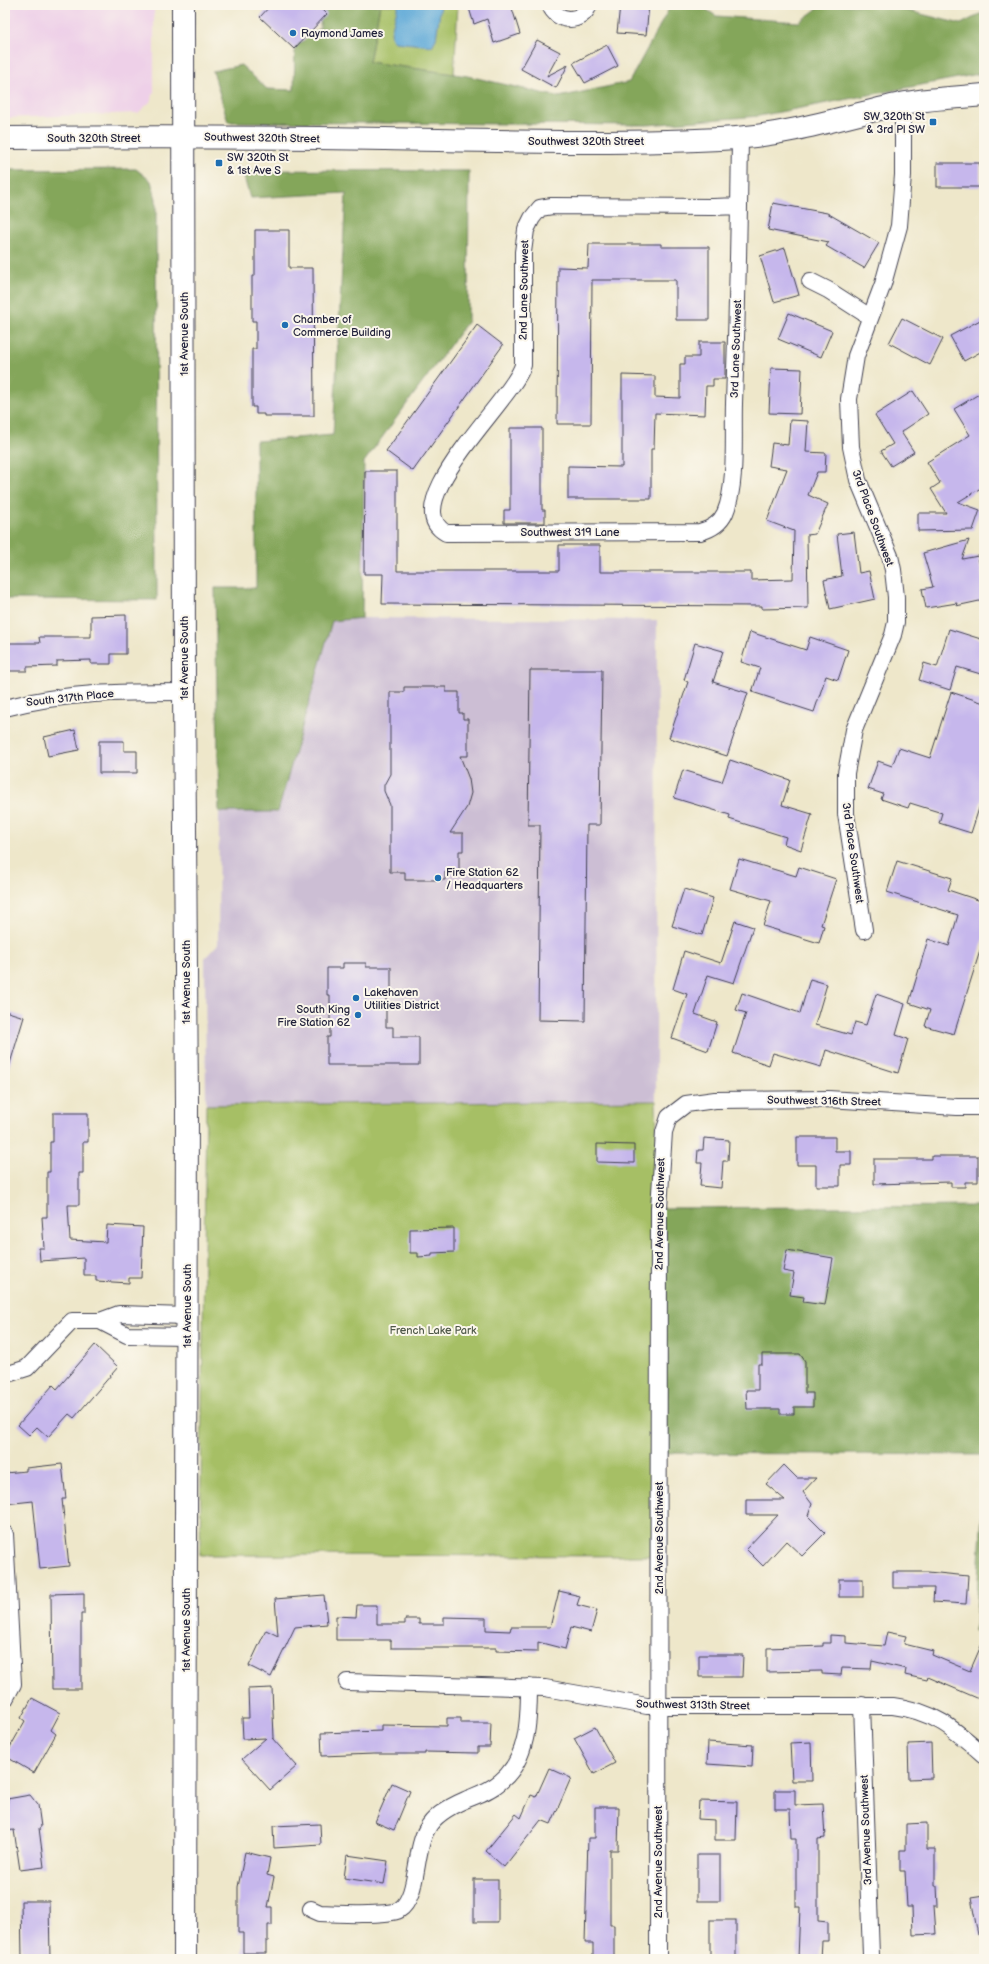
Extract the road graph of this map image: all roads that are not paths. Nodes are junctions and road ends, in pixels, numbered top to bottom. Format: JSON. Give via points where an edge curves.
{"nodes":[{"id":1,"x":183,"y":5,"type":"edge"},
{"id":2,"x":550,"y":5,"type":"edge"},
{"id":3,"x":589,"y":5,"type":"edge"},
{"id":4,"x":984,"y":95,"type":"edge"},
{"id":5,"x":903,"y":104,"type":"junction"},
{"id":6,"x":184,"y":137,"type":"junction"},
{"id":7,"x":5,"y":138,"type":"edge"},
{"id":8,"x":740,"y":138,"type":"junction"},
{"id":9,"x":739,"y":206,"type":"junction"},
{"id":10,"x":810,"y":281,"type":"dead end"},
{"id":11,"x":870,"y":318,"type":"junction"},
{"id":12,"x":685,"y":532,"type":"joint"},
{"id":13,"x":455,"y":533,"type":"joint"},
{"id":14,"x":184,"y":692,"type":"junction"},
{"id":15,"x":5,"y":708,"type":"edge"},
{"id":16,"x":864,"y":930,"type":"dead end"},
{"id":17,"x":984,"y":1107,"type":"edge"},
{"id":18,"x":669,"y":1117,"type":"joint"},
{"id":19,"x":187,"y":1326,"type":"junction"},
{"id":20,"x":5,"y":1375,"type":"edge"},
{"id":21,"x":5,"y":1534,"type":"edge"},
{"id":22,"x":347,"y":1682,"type":"dead end"},
{"id":23,"x":529,"y":1687,"type":"junction"},
{"id":24,"x":5,"y":1699,"type":"edge"},
{"id":25,"x":862,"y":1705,"type":"junction"},
{"id":26,"x":658,"y":1706,"type":"junction"},
{"id":27,"x":982,"y":1753,"type":"edge"},
{"id":28,"x":311,"y":1909,"type":"dead end"},
{"id":29,"x":871,"y":1956,"type":"dead end"},
{"id":30,"x":185,"y":1959,"type":"edge"},
{"id":31,"x":658,"y":1959,"type":"edge"}],
"edges":[{"from":1,"to":6,"type":"main road","name":"1st Avenue South"},
{"from":2,"to":3,"type":"street","via":[[556,15],[570,20],[583,15]]},
{"from":4,"to":5,"type":"main road","name":"Southwest 320th Street"},
{"from":5,"to":8,"type":"main road","name":"Southwest 320th Street","via":[[850,118]]},
{"from":5,"to":11,"type":"street","name":"3rd Place Southwest","via":[[904,175],[899,226],[883,284]]},
{"from":6,"to":7,"type":"main road","name":"South 320th Street"},
{"from":6,"to":8,"type":"main road","name":"Southwest 320th Street","via":[[556,142]]},
{"from":6,"to":14,"type":"main road","name":"1st Avenue South"},
{"from":8,"to":9,"type":"street","name":"3rd Lane Southwest"},
{"from":9,"to":12,"type":"street","name":"3rd Lane Southwest","via":[[730,494],[724,514],[714,526],[700,532]]},
{"from":9,"to":13,"type":"street","name":"2nd Lane Southwest","via":[[540,208],[526,230],[523,252],[521,372],[509,392],[481,424],[434,498],[435,524],[439,530]]},
{"from":10,"to":11,"type":"street"},
{"from":11,"to":16,"type":"street","name":"3rd Place Southwest","via":[[851,378],[851,447],[861,489],[890,556],[896,597],[896,622],[854,730],[846,773],[846,814]]},
{"from":12,"to":13,"type":"street","name":"Southwest 319 Lane"},
{"from":14,"to":15,"type":"street","name":"South 317th Place","via":[[100,692],[33,700]]},
{"from":14,"to":19,"type":"main road","name":"1st Avenue South"},
{"from":17,"to":18,"type":"street","name":"Southwest 316th Street","via":[[828,1099],[724,1100],[686,1104]]},
{"from":18,"to":26,"type":"street","name":"2nd Avenue Southwest","via":[[662,1142],[659,1208]]},
{"from":19,"to":20,"type":"street","via":[[127,1335],[100,1321],[72,1321],[27,1368]]},
{"from":19,"to":30,"type":"main road","name":"1st Avenue South"},
{"from":21,"to":24,"type":"street","via":[[13,1684]]},
{"from":22,"to":23,"type":"street","name":"Southwest 313th Street"},
{"from":23,"to":26,"type":"street","name":"Southwest 313th Street","via":[[575,1692],[635,1705]]},
{"from":23,"to":28,"type":"street","via":[[527,1731],[514,1766],[496,1785],[454,1806],[429,1825],[421,1844],[410,1894],[405,1904],[397,1911],[384,1913],[325,1913]]},
{"from":25,"to":26,"type":"street","name":"Southwest 313th Street"},
{"from":25,"to":27,"type":"street","name":"Southwest 313th Street","via":[[893,1706],[922,1711],[953,1728]]},
{"from":25,"to":29,"type":"street","name":"3rd Avenue Southwest"},
{"from":26,"to":31,"type":"street","name":"2nd Avenue Southwest"}]}
